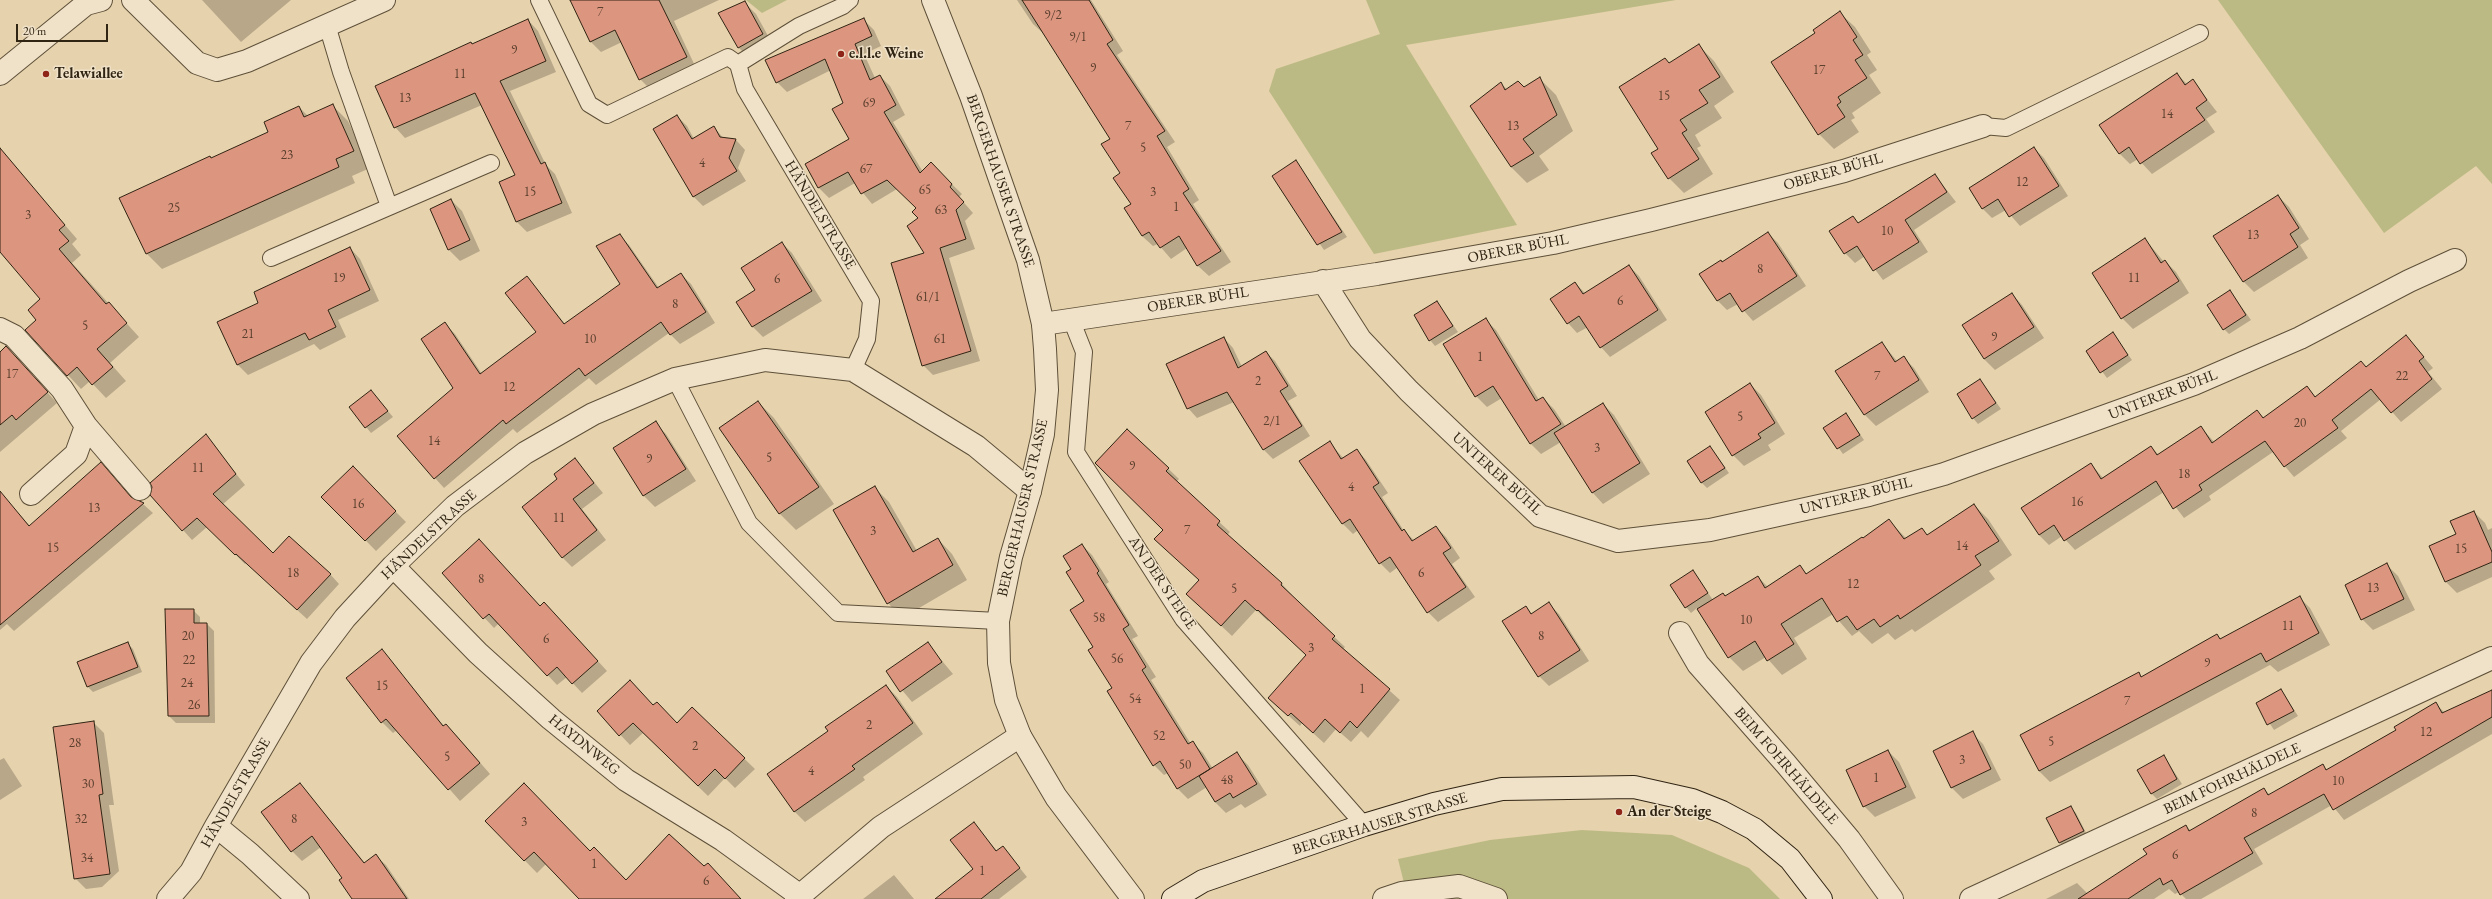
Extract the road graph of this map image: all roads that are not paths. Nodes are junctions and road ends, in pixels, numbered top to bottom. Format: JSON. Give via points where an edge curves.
{"nodes":[{"id":1,"x":101,"y":0,"type":"edge"},
{"id":2,"x":133,"y":0,"type":"edge"},
{"id":3,"x":384,"y":0,"type":"edge"},
{"id":4,"x":538,"y":0,"type":"edge"},
{"id":5,"x":850,"y":0,"type":"edge"},
{"id":6,"x":933,"y":0,"type":"edge"},
{"id":7,"x":327,"y":25,"type":"junction"},
{"id":8,"x":2200,"y":33,"type":"dead end"},
{"id":9,"x":738,"y":64,"type":"junction"},
{"id":10,"x":0,"y":74,"type":"edge"},
{"id":11,"x":1983,"y":126,"type":"joint"},
{"id":12,"x":491,"y":163,"type":"dead end"},
{"id":13,"x":389,"y":206,"type":"junction"},
{"id":14,"x":270,"y":258,"type":"dead end"},
{"id":15,"x":2455,"y":260,"type":"dead end"},
{"id":16,"x":1323,"y":281,"type":"junction"},
{"id":17,"x":1071,"y":319,"type":"junction"},
{"id":18,"x":1043,"y":324,"type":"junction"},
{"id":19,"x":0,"y":329,"type":"edge"},
{"id":20,"x":853,"y":370,"type":"junction"},
{"id":21,"x":675,"y":379,"type":"junction"},
{"id":22,"x":86,"y":426,"type":"junction"},
{"id":23,"x":140,"y":489,"type":"dead end"},
{"id":24,"x":1030,"y":492,"type":"junction"},
{"id":25,"x":32,"y":494,"type":"dead end"},
{"id":26,"x":393,"y":566,"type":"junction"},
{"id":27,"x":998,"y":621,"type":"junction"},
{"id":28,"x":1680,"y":633,"type":"dead end"},
{"id":29,"x":2492,"y":658,"type":"edge"},
{"id":30,"x":1020,"y":736,"type":"junction"},
{"id":31,"x":1364,"y":825,"type":"junction"},
{"id":32,"x":216,"y":826,"type":"junction"},
{"id":33,"x":797,"y":897,"type":"edge"},
{"id":34,"x":168,"y":899,"type":"edge"},
{"id":35,"x":298,"y":899,"type":"edge"},
{"id":36,"x":1133,"y":899,"type":"edge"},
{"id":37,"x":1173,"y":899,"type":"edge"},
{"id":38,"x":1384,"y":899,"type":"edge"},
{"id":39,"x":1496,"y":899,"type":"edge"},
{"id":40,"x":1821,"y":899,"type":"edge"},
{"id":41,"x":1892,"y":899,"type":"edge"},
{"id":42,"x":1971,"y":899,"type":"edge"}],
"edges":[{"from":1,"to":10,"type":"street","via":[[86,4]]},
{"from":2,"to":7,"type":"street","via":[[196,63],[217,70],[247,61]]},
{"from":3,"to":7,"type":"street"},
{"from":4,"to":9,"type":"lane","via":[[589,104],[607,115],[728,58]]},
{"from":5,"to":9,"type":"lane","via":[[843,6],[799,26]]},
{"from":6,"to":18,"type":"street","name":"BERGERHAUSER STRASSE","via":[[1010,203],[1028,260]]},
{"from":7,"to":13,"type":"lane"},
{"from":8,"to":11,"type":"lane","via":[[2006,128]]},
{"from":9,"to":20,"type":"lane","name":"HÄNDELSTRASSE","via":[[745,89],[871,301],[867,339]]},
{"from":11,"to":16,"type":"street","name":"OBERER BÜHL","via":[[1844,171],[1651,220],[1457,260]]},
{"from":12,"to":13,"type":"lane"},
{"from":13,"to":14,"type":"lane"},
{"from":15,"to":16,"type":"street","name":"UNTERER BÜHL","via":[[2300,338],[2194,384],[1944,474],[1869,495],[1710,530],[1618,540],[1540,516],[1409,391],[1360,339]]},
{"from":16,"to":17,"type":"street","name":"OBERER BÜHL"},
{"from":17,"to":18,"type":"street","name":"OBERER BÜHL"},
{"from":17,"to":31,"type":"lane","name":"AN DER STEIGE","via":[[1084,352],[1076,452],[1183,619]]},
{"from":18,"to":24,"type":"street","name":"BERGERHAUSER STRASSE","via":[[1048,390],[1043,434]]},
{"from":19,"to":22,"type":"street","via":[[14,336],[62,389]]},
{"from":20,"to":21,"type":"street","name":"HÄNDELSTRASSE","via":[[765,360]]},
{"from":20,"to":24,"type":"street","name":"HÄNDELSTRASSE","via":[[976,446]]},
{"from":21,"to":26,"type":"street","name":"HÄNDELSTRASSE","via":[[593,414],[525,453],[455,506]]},
{"from":21,"to":27,"type":"lane","via":[[748,523],[838,613]]},
{"from":22,"to":23,"type":"street"},
{"from":22,"to":25,"type":"street","via":[[76,454]]},
{"from":24,"to":27,"type":"street","name":"BERGERHAUSER STRASSE","via":[[1011,557]]},
{"from":26,"to":32,"type":"street","name":"HÄNDELSTRASSE","via":[[346,618],[311,663]]},
{"from":26,"to":33,"type":"street","name":"HAYDNWEG","via":[[478,653],[551,719],[626,780],[723,840]]},
{"from":27,"to":30,"type":"street","name":"BERGERHAUSER STRASSE","via":[[999,662],[1006,700]]},
{"from":28,"to":41,"type":"street","name":"BEIM FOHRHÄLDELE","via":[[1698,664],[1849,839]]},
{"from":29,"to":42,"type":"street","name":"BEIM FOHRHÄLDELE"},
{"from":30,"to":33,"type":"street","via":[[881,827]]},
{"from":30,"to":36,"type":"street","name":"BERGERHAUSER STRASSE","via":[[1056,796]]},
{"from":31,"to":37,"type":"street","name":"BERGERHAUSER STRASSE","via":[[1204,881]]},
{"from":31,"to":40,"type":"street","name":"BERGERHAUSER STRASSE","via":[[1434,804],[1502,789],[1634,787],[1692,800],[1754,829],[1790,859]]},
{"from":32,"to":34,"type":"street","name":"HÄNDELSTRASSE","via":[[191,872]]},
{"from":32,"to":35,"type":"street"},
{"from":38,"to":39,"type":"street","via":[[1402,893],[1459,886]]}]}
